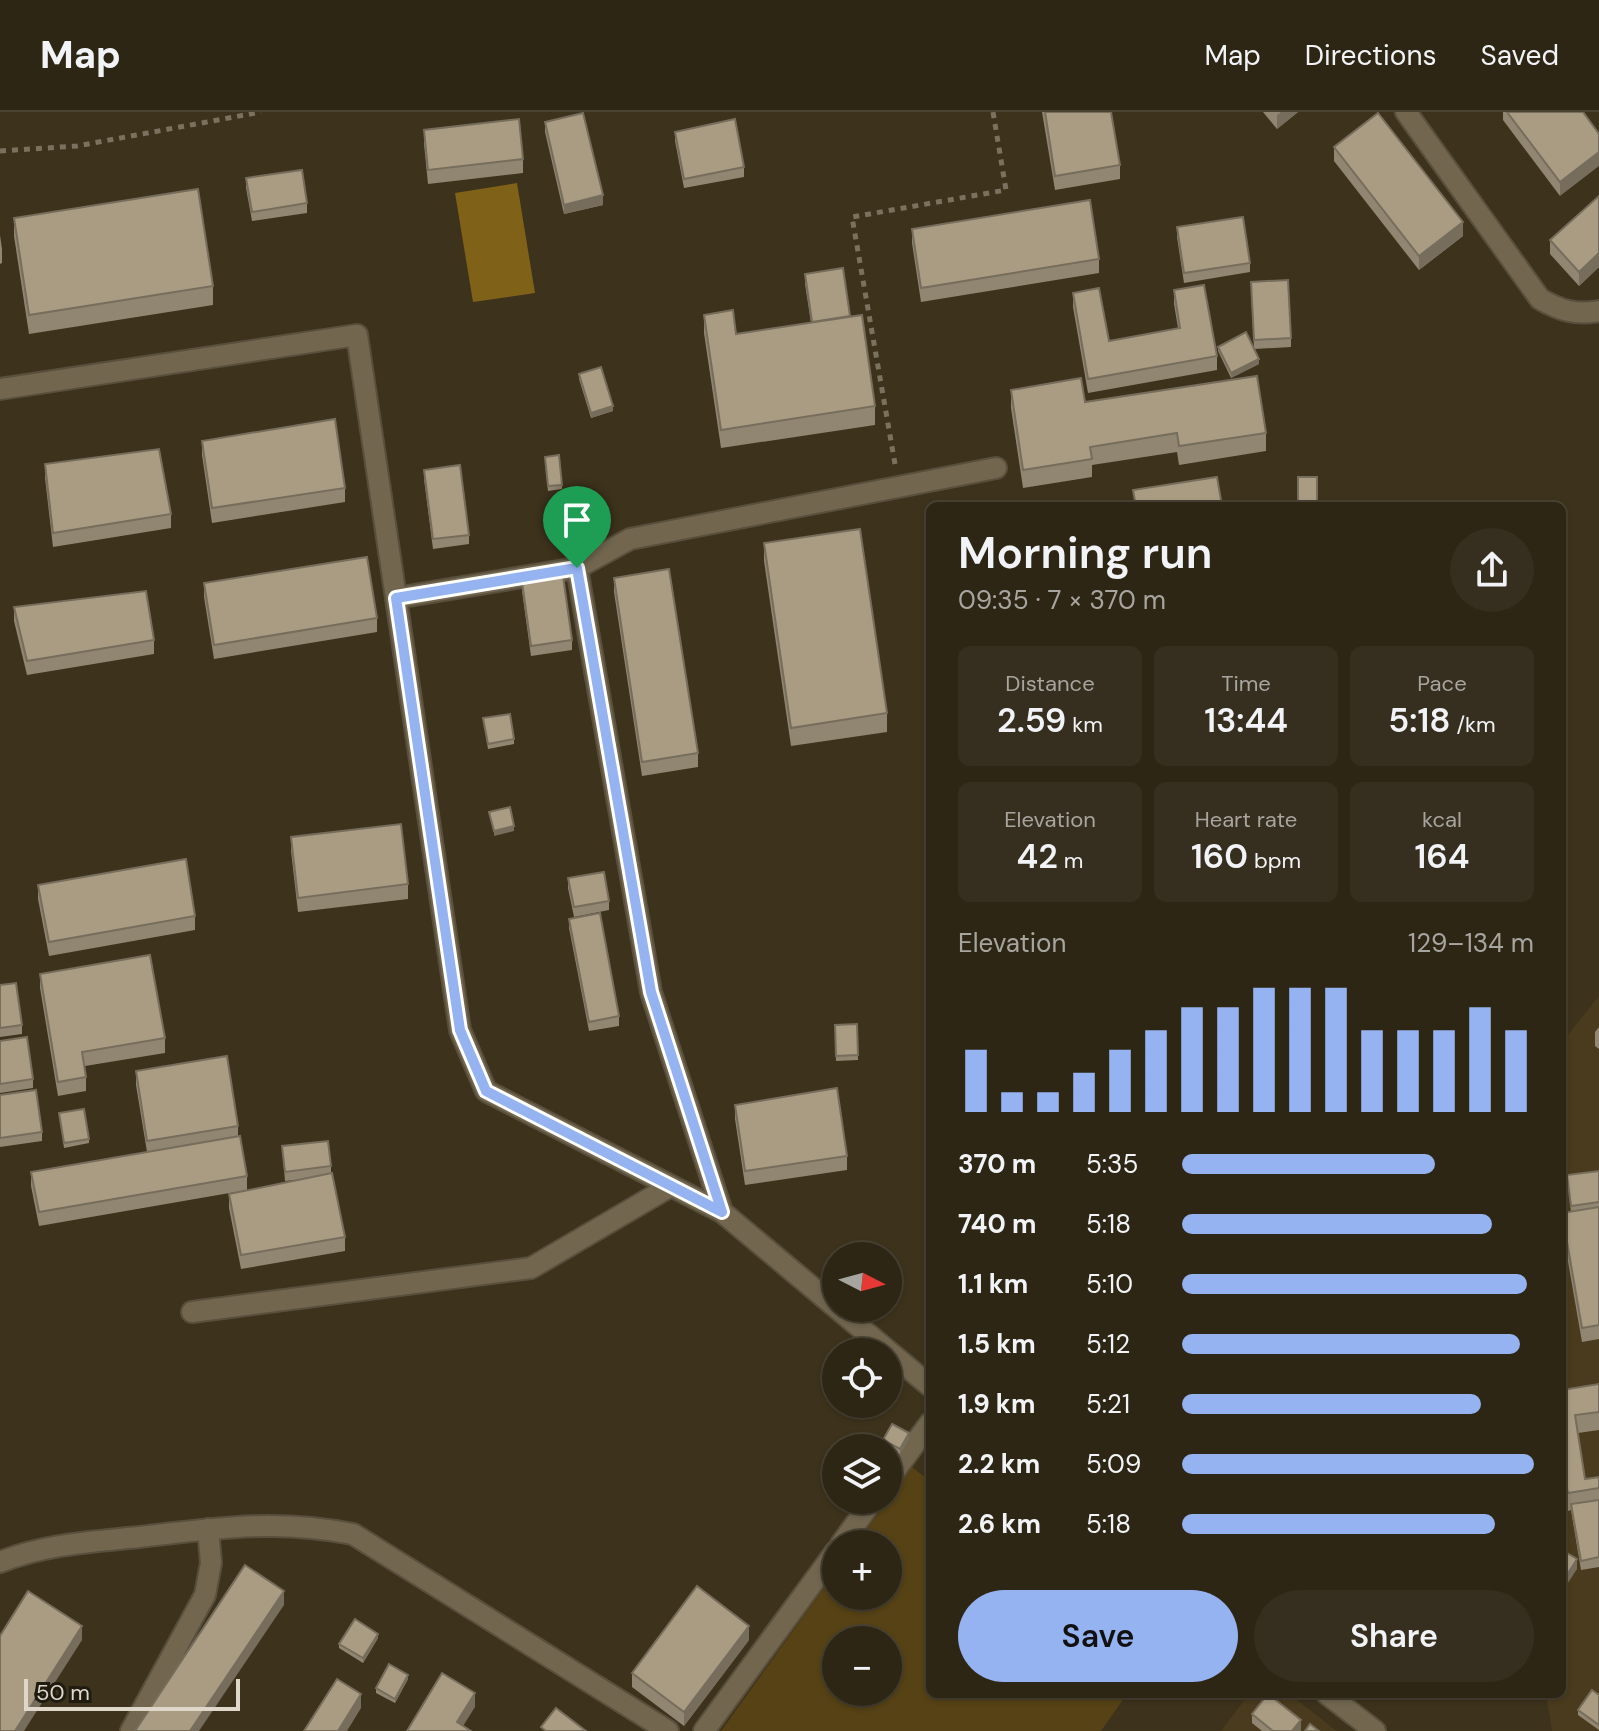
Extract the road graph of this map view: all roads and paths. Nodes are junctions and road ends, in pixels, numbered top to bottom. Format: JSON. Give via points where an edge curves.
{"nodes":[{"id":1,"x":261,"y":112,"type":"edge"},
{"id":2,"x":993,"y":112,"type":"edge"},
{"id":3,"x":1406,"y":112,"type":"edge"},
{"id":4,"x":0,"y":151,"type":"edge"},
{"id":5,"x":1599,"y":311,"type":"edge"},
{"id":6,"x":0,"y":389,"type":"edge"},
{"id":7,"x":996,"y":468,"type":"dead end"},
{"id":8,"x":899,"y":485,"type":"junction"},
{"id":9,"x":577,"y":568,"type":"junction"},
{"id":10,"x":396,"y":598,"type":"junction"},
{"id":11,"x":671,"y":1186,"type":"junction"},
{"id":12,"x":722,"y":1212,"type":"junction"},
{"id":13,"x":192,"y":1312,"type":"dead end"},
{"id":14,"x":926,"y":1383,"type":"edge"},
{"id":15,"x":926,"y":1428,"type":"edge"},
{"id":16,"x":902,"y":1461,"type":"edge"},
{"id":17,"x":208,"y":1529,"type":"junction"},
{"id":18,"x":0,"y":1562,"type":"edge"},
{"id":19,"x":822,"y":1570,"type":"edge"},
{"id":20,"x":1332,"y":1698,"type":"edge"},
{"id":21,"x":131,"y":1731,"type":"edge"},
{"id":22,"x":668,"y":1731,"type":"edge"},
{"id":23,"x":704,"y":1731,"type":"edge"},
{"id":24,"x":1375,"y":1731,"type":"edge"}],
"edges":[{"from":1,"to":4,"type":"path","via":[[77,146]]},
{"from":2,"to":8,"type":"path","via":[[1006,190],[852,217]]},
{"from":3,"to":5,"type":"street","via":[[1540,299],[1580,315]]},
{"from":6,"to":10,"type":"street","via":[[357,335]]},
{"from":7,"to":8,"type":"street"},
{"from":8,"to":9,"type":"street","via":[[630,539]]},
{"from":9,"to":10,"type":"street"},
{"from":9,"to":12,"type":"street","via":[[651,992]]},
{"from":10,"to":11,"type":"street","via":[[460,1030],[486,1091]]},
{"from":11,"to":12,"type":"street"},
{"from":11,"to":13,"type":"street","via":[[531,1268]]},
{"from":12,"to":14,"type":"street"},
{"from":15,"to":16,"type":"street"},
{"from":17,"to":18,"type":"street","via":[[38,1547]]},
{"from":17,"to":21,"type":"street","via":[[211,1563],[205,1595]]},
{"from":17,"to":22,"type":"street","via":[[269,1523],[353,1534]]},
{"from":19,"to":23,"type":"street"},
{"from":20,"to":24,"type":"street"}]}
